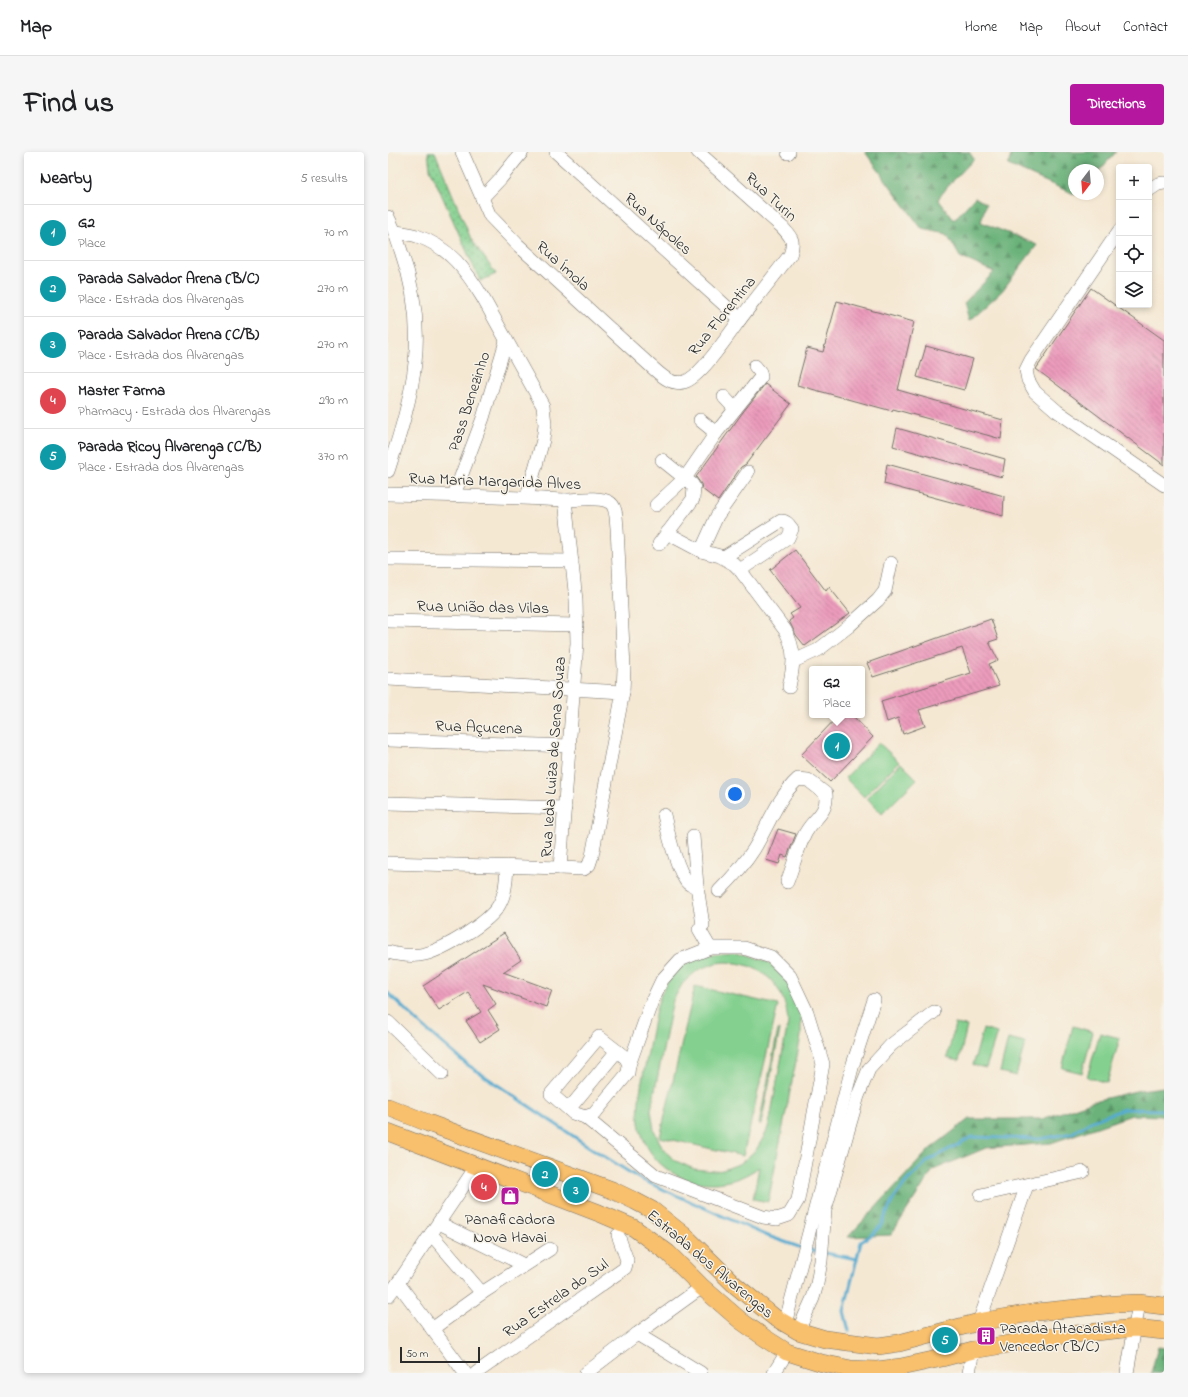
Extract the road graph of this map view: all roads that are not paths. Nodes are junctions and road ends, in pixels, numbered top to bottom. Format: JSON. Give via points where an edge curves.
{"nodes":[{"id":1,"x":462,"y":152,"type":"edge"},
{"id":2,"x":522,"y":152,"type":"edge"},
{"id":3,"x":556,"y":152,"type":"edge"},
{"id":4,"x":698,"y":152,"type":"edge"},
{"id":5,"x":1164,"y":183,"type":"edge"},
{"id":6,"x":1152,"y":188,"type":"edge"},
{"id":7,"x":482,"y":198,"type":"junction"},
{"id":8,"x":388,"y":217,"type":"edge"},
{"id":9,"x":396,"y":232,"type":"junction"},
{"id":10,"x":1116,"y":235,"type":"edge"},
{"id":11,"x":790,"y":255,"type":"joint"},
{"id":12,"x":740,"y":319,"type":"junction"},
{"id":13,"x":506,"y":341,"type":"junction"},
{"id":14,"x":755,"y":366,"type":"dead end"},
{"id":15,"x":671,"y":381,"type":"joint"},
{"id":16,"x":724,"y":397,"type":"dead end"},
{"id":17,"x":735,"y":409,"type":"junction"},
{"id":18,"x":700,"y":420,"type":"dead end"},
{"id":19,"x":716,"y":433,"type":"junction"},
{"id":20,"x":662,"y":460,"type":"dead end"},
{"id":21,"x":388,"y":471,"type":"edge"},
{"id":22,"x":748,"y":472,"type":"dead end"},
{"id":23,"x":685,"y":478,"type":"junction"},
{"id":24,"x":1164,"y":485,"type":"edge"},
{"id":25,"x":388,"y":494,"type":"edge"},
{"id":26,"x":454,"y":495,"type":"junction"},
{"id":27,"x":527,"y":497,"type":"junction"},
{"id":28,"x":565,"y":500,"type":"junction"},
{"id":29,"x":656,"y":505,"type":"dead end"},
{"id":30,"x":667,"y":533,"type":"junction"},
{"id":31,"x":659,"y":544,"type":"dead end"},
{"id":32,"x":701,"y":551,"type":"junction"},
{"id":33,"x":724,"y":558,"type":"junction"},
{"id":34,"x":388,"y":559,"type":"edge"},
{"id":35,"x":572,"y":561,"type":"junction"},
{"id":36,"x":891,"y":563,"type":"dead end"},
{"id":37,"x":740,"y":570,"type":"junction"},
{"id":38,"x":388,"y":621,"type":"edge"},
{"id":39,"x":577,"y":626,"type":"junction"},
{"id":40,"x":794,"y":661,"type":"junction"},
{"id":41,"x":388,"y":679,"type":"edge"},
{"id":42,"x":789,"y":687,"type":"dead end"},
{"id":43,"x":574,"y":690,"type":"junction"},
{"id":44,"x":623,"y":692,"type":"junction"},
{"id":45,"x":388,"y":740,"type":"edge"},
{"id":46,"x":570,"y":746,"type":"junction"},
{"id":47,"x":388,"y":803,"type":"edge"},
{"id":48,"x":565,"y":808,"type":"junction"},
{"id":49,"x":664,"y":815,"type":"dead end"},
{"id":50,"x":693,"y":836,"type":"dead end"},
{"id":51,"x":388,"y":863,"type":"edge"},
{"id":52,"x":507,"y":867,"type":"junction"},
{"id":53,"x":560,"y":868,"type":"junction"},
{"id":54,"x":787,"y":882,"type":"dead end"},
{"id":55,"x":697,"y":886,"type":"junction"},
{"id":56,"x":719,"y":891,"type":"dead end"},
{"id":57,"x":710,"y":948,"type":"junction"},
{"id":58,"x":388,"y":952,"type":"edge"},
{"id":59,"x":874,"y":1000,"type":"dead end"},
{"id":60,"x":934,"y":1012,"type":"dead end"},
{"id":61,"x":388,"y":1022,"type":"edge"},
{"id":62,"x":616,"y":1051,"type":"junction"},
{"id":63,"x":629,"y":1065,"type":"junction"},
{"id":64,"x":442,"y":1074,"type":"dead end"},
{"id":65,"x":388,"y":1107,"type":"edge"},
{"id":66,"x":569,"y":1109,"type":"junction"},
{"id":67,"x":585,"y":1117,"type":"junction"},
{"id":68,"x":388,"y":1132,"type":"edge"},
{"id":69,"x":507,"y":1152,"type":"junction"},
{"id":70,"x":476,"y":1166,"type":"junction"},
{"id":71,"x":1083,"y":1172,"type":"dead end"},
{"id":72,"x":1027,"y":1185,"type":"junction"},
{"id":73,"x":980,"y":1195,"type":"dead end"},
{"id":74,"x":439,"y":1223,"type":"junction"},
{"id":75,"x":431,"y":1234,"type":"junction"},
{"id":76,"x":618,"y":1235,"type":"dead end"},
{"id":77,"x":550,"y":1249,"type":"dead end"},
{"id":78,"x":524,"y":1265,"type":"junction"},
{"id":79,"x":398,"y":1283,"type":"junction"},
{"id":80,"x":702,"y":1287,"type":"junction"},
{"id":81,"x":482,"y":1293,"type":"junction"},
{"id":82,"x":388,"y":1296,"type":"edge"},
{"id":83,"x":1140,"y":1303,"type":"junction"},
{"id":84,"x":1164,"y":1306,"type":"edge"},
{"id":85,"x":979,"y":1322,"type":"junction"},
{"id":86,"x":791,"y":1327,"type":"junction"},
{"id":87,"x":1135,"y":1328,"type":"junction"},
{"id":88,"x":432,"y":1329,"type":"junction"},
{"id":89,"x":1164,"y":1331,"type":"edge"},
{"id":90,"x":637,"y":1334,"type":"junction"},
{"id":91,"x":973,"y":1350,"type":"junction"},
{"id":92,"x":787,"y":1352,"type":"junction"},
{"id":93,"x":900,"y":1370,"type":"edge"},
{"id":94,"x":465,"y":1373,"type":"edge"},
{"id":95,"x":476,"y":1373,"type":"edge"},
{"id":96,"x":587,"y":1373,"type":"edge"},
{"id":97,"x":701,"y":1373,"type":"edge"},
{"id":98,"x":774,"y":1373,"type":"edge"},
{"id":99,"x":969,"y":1373,"type":"edge"},
{"id":100,"x":1128,"y":1373,"type":"edge"}],
"edges":[{"from":1,"to":7,"type":"street","name":"Rua Ímola"},
{"from":2,"to":7,"type":"street"},
{"from":3,"to":12,"type":"street","name":"Rua Nápoles"},
{"from":4,"to":11,"type":"street","name":"Rua Turin","via":[[791,237],[793,246]]},
{"from":5,"to":6,"type":"street"},
{"from":7,"to":15,"type":"street","name":"Rua Ímola","via":[[490,216],[518,245],[654,370]]},
{"from":8,"to":9,"type":"street"},
{"from":9,"to":13,"type":"street","via":[[427,240],[460,263],[480,292]]},
{"from":9,"to":21,"type":"street","via":[[415,302],[417,332],[412,386]]},
{"from":10,"to":24,"type":"street","via":[[1026,370],[1035,392],[1057,411]]},
{"from":11,"to":12,"type":"street","name":"Rua Florentina"},
{"from":12,"to":15,"type":"street","name":"Rua Florentina","via":[[694,376],[678,383]]},
{"from":13,"to":26,"type":"street","name":"Pass Benezinho","via":[[483,418]]},
{"from":13,"to":27,"type":"street","via":[[543,406],[543,440]]},
{"from":14,"to":17,"type":"street","via":[[761,377]]},
{"from":16,"to":17,"type":"street"},
{"from":17,"to":19,"type":"street"},
{"from":18,"to":19,"type":"street"},
{"from":19,"to":23,"type":"street"},
{"from":20,"to":23,"type":"street"},
{"from":22,"to":32,"type":"street","via":[[716,516]]},
{"from":23,"to":29,"type":"street"},
{"from":23,"to":30,"type":"street","via":[[694,488],[693,499]]},
{"from":25,"to":26,"type":"street","name":"Rua Maria Margarida Alves"},
{"from":26,"to":27,"type":"street","name":"Rua Maria Margarida Alves"},
{"from":27,"to":28,"type":"street","name":"Rua Maria Margarida Alves"},
{"from":28,"to":35,"type":"street","name":"Rua Ieda Luiza de Sena Souza"},
{"from":28,"to":44,"type":"street","name":"Rua Maria Margarida Alves","via":[[600,499],[610,502],[613,506],[624,668]]},
{"from":30,"to":31,"type":"street"},
{"from":30,"to":32,"type":"street"},
{"from":32,"to":33,"type":"street"},
{"from":33,"to":37,"type":"street"},
{"from":33,"to":37,"type":"street","via":[[782,521],[790,525],[792,529],[788,538]]},
{"from":34,"to":35,"type":"street"},
{"from":35,"to":39,"type":"street","name":"Rua Ieda Luiza de Sena Souza"},
{"from":36,"to":40,"type":"street","via":[[885,591],[878,600],[824,646]]},
{"from":37,"to":40,"type":"street","via":[[785,630],[790,639]]},
{"from":38,"to":39,"type":"street","name":"Rua União das Vilas"},
{"from":39,"to":43,"type":"street","name":"Rua Ieda Luiza de Sena Souza"},
{"from":40,"to":42,"type":"street"},
{"from":41,"to":43,"type":"street"},
{"from":43,"to":44,"type":"street"},
{"from":43,"to":46,"type":"street","name":"Rua Ieda Luiza de Sena Souza"},
{"from":44,"to":53,"type":"street","via":[[589,866],[584,869]]},
{"from":45,"to":46,"type":"street","name":"Rua Açucena"},
{"from":46,"to":48,"type":"street","name":"Rua Ieda Luiza de Sena Souza"},
{"from":47,"to":48,"type":"street"},
{"from":48,"to":53,"type":"street","name":"Rua Ieda Luiza de Sena Souza"},
{"from":49,"to":55,"type":"street","via":[[684,876],[690,884]]},
{"from":50,"to":55,"type":"street"},
{"from":51,"to":52,"type":"street","name":"Rua Ieda Luiza de Sena Souza"},
{"from":52,"to":53,"type":"street","name":"Rua Ieda Luiza de Sena Souza"},
{"from":52,"to":58,"type":"street","via":[[504,890],[498,907],[473,929],[443,947],[424,954]]},
{"from":54,"to":56,"type":"street","via":[[804,836],[819,818],[827,801],[826,794],[808,780],[798,779],[788,788],[753,850],[736,874]]},
{"from":55,"to":57,"type":"street","via":[[701,927]]},
{"from":57,"to":63,"type":"street","via":[[680,960],[662,980]]},
{"from":57,"to":67,"type":"street","via":[[744,948],[771,957],[790,976],[808,1012],[820,1048],[823,1064],[821,1077],[798,1200],[789,1215],[777,1219],[763,1217],[656,1176]]},
{"from":59,"to":86,"type":"street","via":[[853,1064],[802,1258]]},
{"from":60,"to":86,"type":"street","via":[[891,1045],[869,1069],[858,1096],[825,1210],[821,1261],[813,1298]]},
{"from":61,"to":64,"type":"street"},
{"from":62,"to":63,"type":"street","via":[[626,1058]]},
{"from":62,"to":66,"type":"street"},
{"from":62,"to":66,"type":"street","via":[[599,1036],[551,1094]]},
{"from":63,"to":67,"type":"street","via":[[628,1073],[594,1114]]},
{"from":65,"to":69,"type":"main road","name":"Estrada dos Alvarengas"},
{"from":66,"to":67,"type":"street"},
{"from":68,"to":70,"type":"main road","name":"Estrada dos Alvarengas"},
{"from":69,"to":70,"type":"main road","via":[[495,1161]]},
{"from":69,"to":86,"type":"main road","name":"Estrada dos Alvarengas","via":[[612,1190],[652,1210],[686,1237],[735,1285]]},
{"from":70,"to":74,"type":"street"},
{"from":70,"to":80,"type":"main road","name":"Estrada dos Alvarengas","via":[[634,1228],[668,1253]]},
{"from":71,"to":72,"type":"street"},
{"from":72,"to":73,"type":"street"},
{"from":72,"to":85,"type":"street"},
{"from":74,"to":75,"type":"street"},
{"from":74,"to":78,"type":"street"},
{"from":75,"to":79,"type":"street"},
{"from":75,"to":81,"type":"street"},
{"from":76,"to":95,"type":"street","name":"Rua Estrela do Sul","via":[[626,1268]]},
{"from":77,"to":78,"type":"street"},
{"from":78,"to":81,"type":"street"},
{"from":79,"to":82,"type":"street"},
{"from":79,"to":88,"type":"street"},
{"from":80,"to":90,"type":"street"},
{"from":80,"to":92,"type":"main road","name":"Estrada dos Alvarengas","via":[[740,1321]]},
{"from":81,"to":88,"type":"street"},
{"from":83,"to":84,"type":"main road","name":"Estrada dos Alvarengas"},
{"from":83,"to":85,"type":"main road","name":"Estrada dos Alvarengas","via":[[1037,1312]]},
{"from":83,"to":87,"type":"street"},
{"from":85,"to":86,"type":"main road","name":"Estrada dos Alvarengas","via":[[912,1341],[878,1346],[825,1340]]},
{"from":87,"to":89,"type":"main road","name":"Estrada dos Alvarengas"},
{"from":87,"to":91,"type":"main road","name":"Estrada dos Alvarengas","via":[[1049,1337]]},
{"from":87,"to":100,"type":"street"},
{"from":88,"to":94,"type":"street"},
{"from":90,"to":96,"type":"street"},
{"from":90,"to":97,"type":"street"},
{"from":91,"to":93,"type":"main road","name":"Estrada dos Alvarengas"},
{"from":91,"to":99,"type":"street"},
{"from":92,"to":93,"type":"main road","name":"Estrada dos Alvarengas","via":[[851,1369]]},
{"from":92,"to":98,"type":"street"}]}
